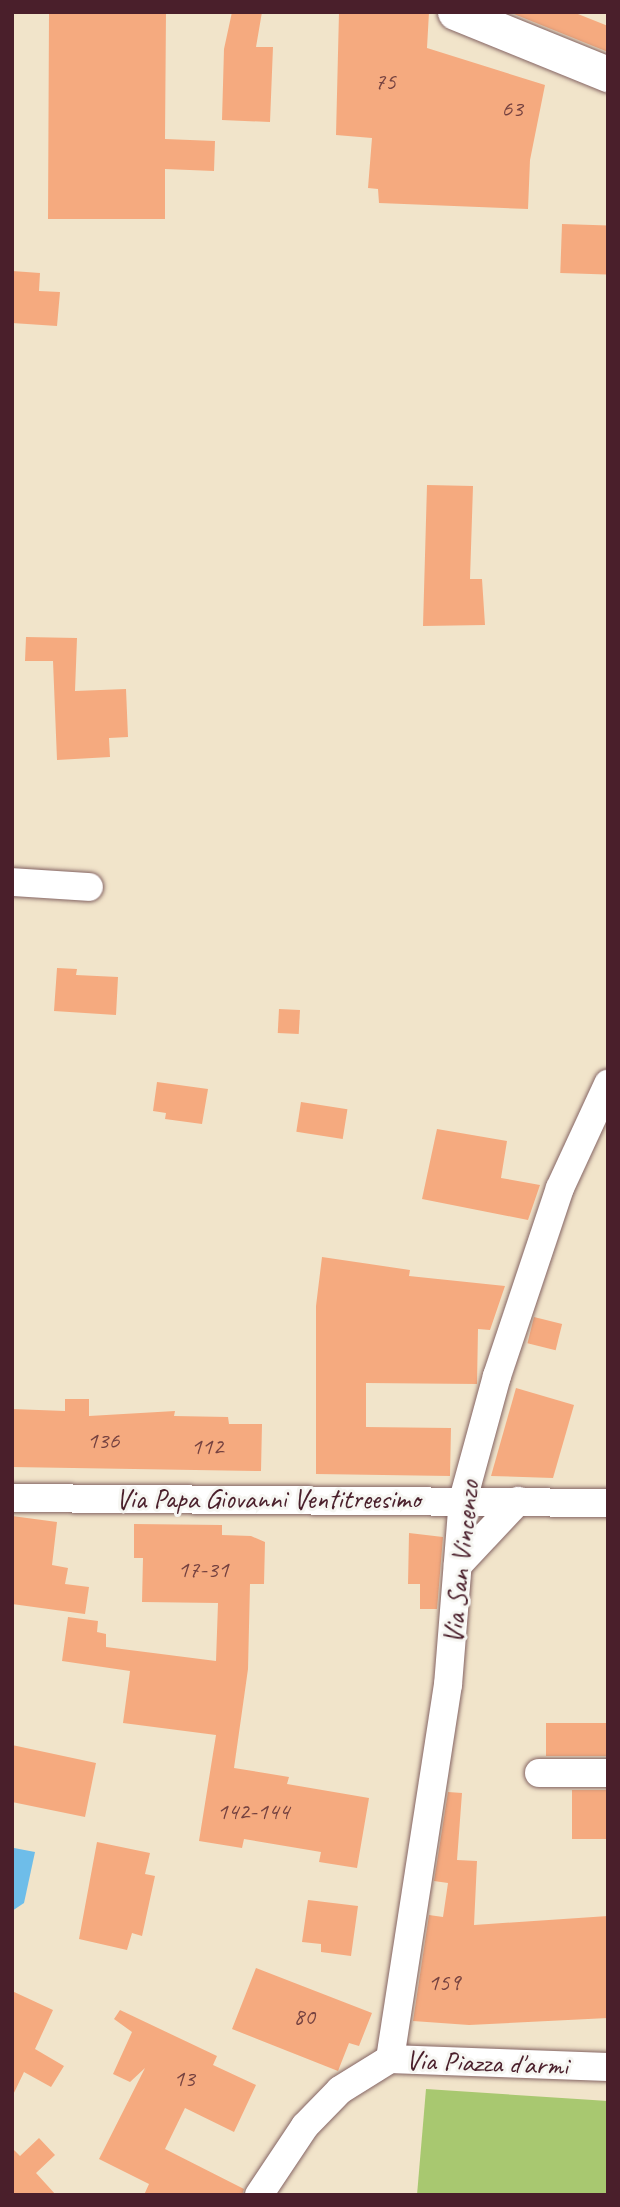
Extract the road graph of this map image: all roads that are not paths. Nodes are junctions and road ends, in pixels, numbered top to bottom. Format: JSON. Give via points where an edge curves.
{"nodes":[{"id":1,"x":455,"y":12,"type":"edge"},
{"id":2,"x":608,"y":74,"type":"edge"},
{"id":3,"x":12,"y":881,"type":"edge"},
{"id":4,"x":89,"y":887,"type":"dead end"},
{"id":5,"x":608,"y":1084,"type":"edge"},
{"id":6,"x":12,"y":1498,"type":"edge"},
{"id":7,"x":463,"y":1500,"type":"junction"},
{"id":8,"x":518,"y":1501,"type":"junction"},
{"id":9,"x":608,"y":1503,"type":"edge"},
{"id":10,"x":458,"y":1565,"type":"junction"},
{"id":11,"x":539,"y":1773,"type":"dead end"},
{"id":12,"x":608,"y":1773,"type":"edge"},
{"id":13,"x":390,"y":2059,"type":"junction"},
{"id":14,"x":608,"y":2067,"type":"edge"},
{"id":15,"x":259,"y":2195,"type":"edge"}],
"edges":[{"from":1,"to":2,"type":"main road"},
{"from":3,"to":4,"type":"street"},
{"from":5,"to":7,"type":"street","name":"Via San Vincenzo","via":[[560,1188],[497,1376]]},
{"from":6,"to":7,"type":"street","name":"Via Papa Giovanni Ventitreesimo"},
{"from":7,"to":8,"type":"street","name":"Via Papa Giovanni Ventitreesimo"},
{"from":7,"to":10,"type":"street","name":"Via San Vincenzo"},
{"from":8,"to":9,"type":"street","name":"Via Papa Giovanni Ventitreesimo"},
{"from":8,"to":10,"type":"street"},
{"from":10,"to":13,"type":"street","name":"Via San Vincenzo","via":[[448,1685]]},
{"from":11,"to":12,"type":"street"},
{"from":13,"to":14,"type":"street","name":"Via Piazza d'armi"},
{"from":13,"to":15,"type":"street","name":"Via Piazza d'armi","via":[[340,2090],[305,2126]]}]}
